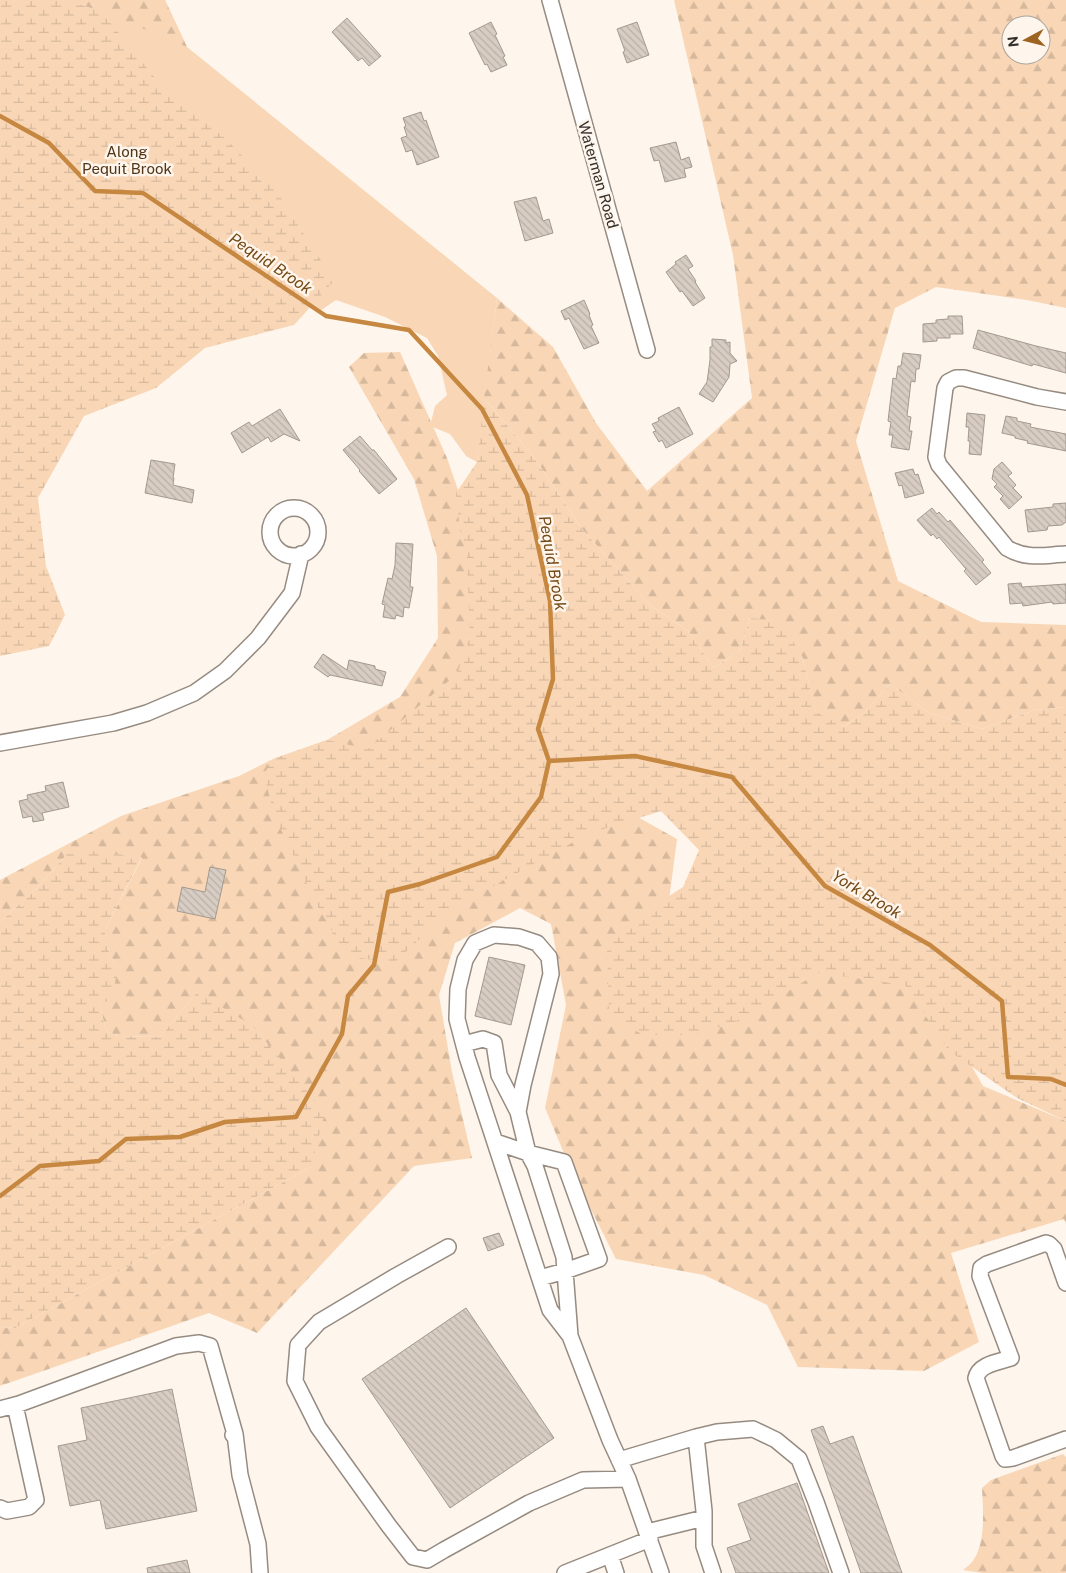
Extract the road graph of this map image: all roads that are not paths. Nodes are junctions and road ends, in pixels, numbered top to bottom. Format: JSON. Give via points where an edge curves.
{"nodes":[{"id":1,"x":550,"y":0,"type":"edge"},
{"id":2,"x":647,"y":350,"type":"dead end"},
{"id":3,"x":1066,"y":402,"type":"edge"},
{"id":4,"x":301,"y":554,"type":"dead end"},
{"id":5,"x":1066,"y":554,"type":"edge"},
{"id":6,"x":0,"y":743,"type":"edge"},
{"id":7,"x":464,"y":1044,"type":"junction"},
{"id":8,"x":473,"y":1075,"type":"junction"},
{"id":9,"x":499,"y":1075,"type":"junction"},
{"id":10,"x":518,"y":1112,"type":"junction"},
{"id":11,"x":496,"y":1142,"type":"junction"},
{"id":12,"x":528,"y":1153,"type":"junction"},
{"id":13,"x":448,"y":1247,"type":"dead end"},
{"id":14,"x":565,"y":1271,"type":"junction"},
{"id":15,"x":540,"y":1278,"type":"junction"},
{"id":16,"x":1066,"y":1283,"type":"edge"},
{"id":17,"x":570,"y":1336,"type":"junction"},
{"id":18,"x":16,"y":1405,"type":"junction"},
{"id":19,"x":0,"y":1409,"type":"edge"},
{"id":20,"x":696,"y":1437,"type":"junction"},
{"id":21,"x":1066,"y":1439,"type":"edge"},
{"id":22,"x":619,"y":1460,"type":"junction"},
{"id":23,"x":628,"y":1479,"type":"junction"},
{"id":24,"x":0,"y":1508,"type":"edge"},
{"id":25,"x":704,"y":1518,"type":"junction"},
{"id":26,"x":648,"y":1536,"type":"junction"},
{"id":27,"x":610,"y":1555,"type":"junction"},
{"id":28,"x":260,"y":1573,"type":"edge"},
{"id":29,"x":565,"y":1573,"type":"edge"},
{"id":30,"x":616,"y":1573,"type":"edge"},
{"id":31,"x":661,"y":1573,"type":"edge"},
{"id":32,"x":713,"y":1573,"type":"edge"},
{"id":33,"x":841,"y":1573,"type":"edge"}],
"edges":[{"from":1,"to":2,"type":"street","name":"Waterman Road"},
{"from":3,"to":5,"type":"street","via":[[956,378],[945,388],[936,449],[939,465],[1007,548],[1028,556]]},
{"from":4,"to":6,"type":"street","via":[[292,593],[258,638],[225,671],[194,693],[113,723]]},
{"from":7,"to":8,"type":"street"},
{"from":7,"to":9,"type":"street","via":[[483,1039],[494,1043]]},
{"from":7,"to":10,"type":"street","via":[[458,1019],[458,989],[465,960],[475,943],[494,935],[519,936],[537,943],[550,957],[551,974]]},
{"from":8,"to":9,"type":"street"},
{"from":8,"to":11,"type":"street"},
{"from":9,"to":10,"type":"street"},
{"from":10,"to":12,"type":"street"},
{"from":11,"to":12,"type":"street"},
{"from":11,"to":15,"type":"street"},
{"from":12,"to":14,"type":"street","via":[[564,1257]]},
{"from":12,"to":14,"type":"street","via":[[564,1162],[599,1259]]},
{"from":13,"to":23,"type":"street","via":[[319,1322],[298,1345],[295,1381],[318,1426],[401,1542],[413,1557],[427,1560],[528,1503],[583,1480]]},
{"from":14,"to":15,"type":"street"},
{"from":14,"to":17,"type":"street"},
{"from":15,"to":17,"type":"street","via":[[550,1310]]},
{"from":16,"to":21,"type":"street","via":[[1054,1249],[1046,1243],[981,1268],[980,1276],[1010,1358],[982,1368],[976,1378],[1005,1459]]},
{"from":17,"to":22,"type":"street"},
{"from":18,"to":19,"type":"street"},
{"from":18,"to":24,"type":"street","via":[[36,1500],[29,1507],[7,1511]]},
{"from":18,"to":28,"type":"street","via":[[176,1346],[210,1346],[234,1434],[240,1474],[258,1544]]},
{"from":20,"to":22,"type":"street"},
{"from":20,"to":25,"type":"street"},
{"from":20,"to":33,"type":"street","via":[[753,1429],[776,1440],[799,1459]]},
{"from":22,"to":23,"type":"street"},
{"from":23,"to":26,"type":"street"},
{"from":25,"to":26,"type":"street"},
{"from":25,"to":32,"type":"street","via":[[704,1546]]},
{"from":26,"to":27,"type":"street"},
{"from":26,"to":31,"type":"street"},
{"from":27,"to":29,"type":"street"},
{"from":27,"to":30,"type":"street"}]}
